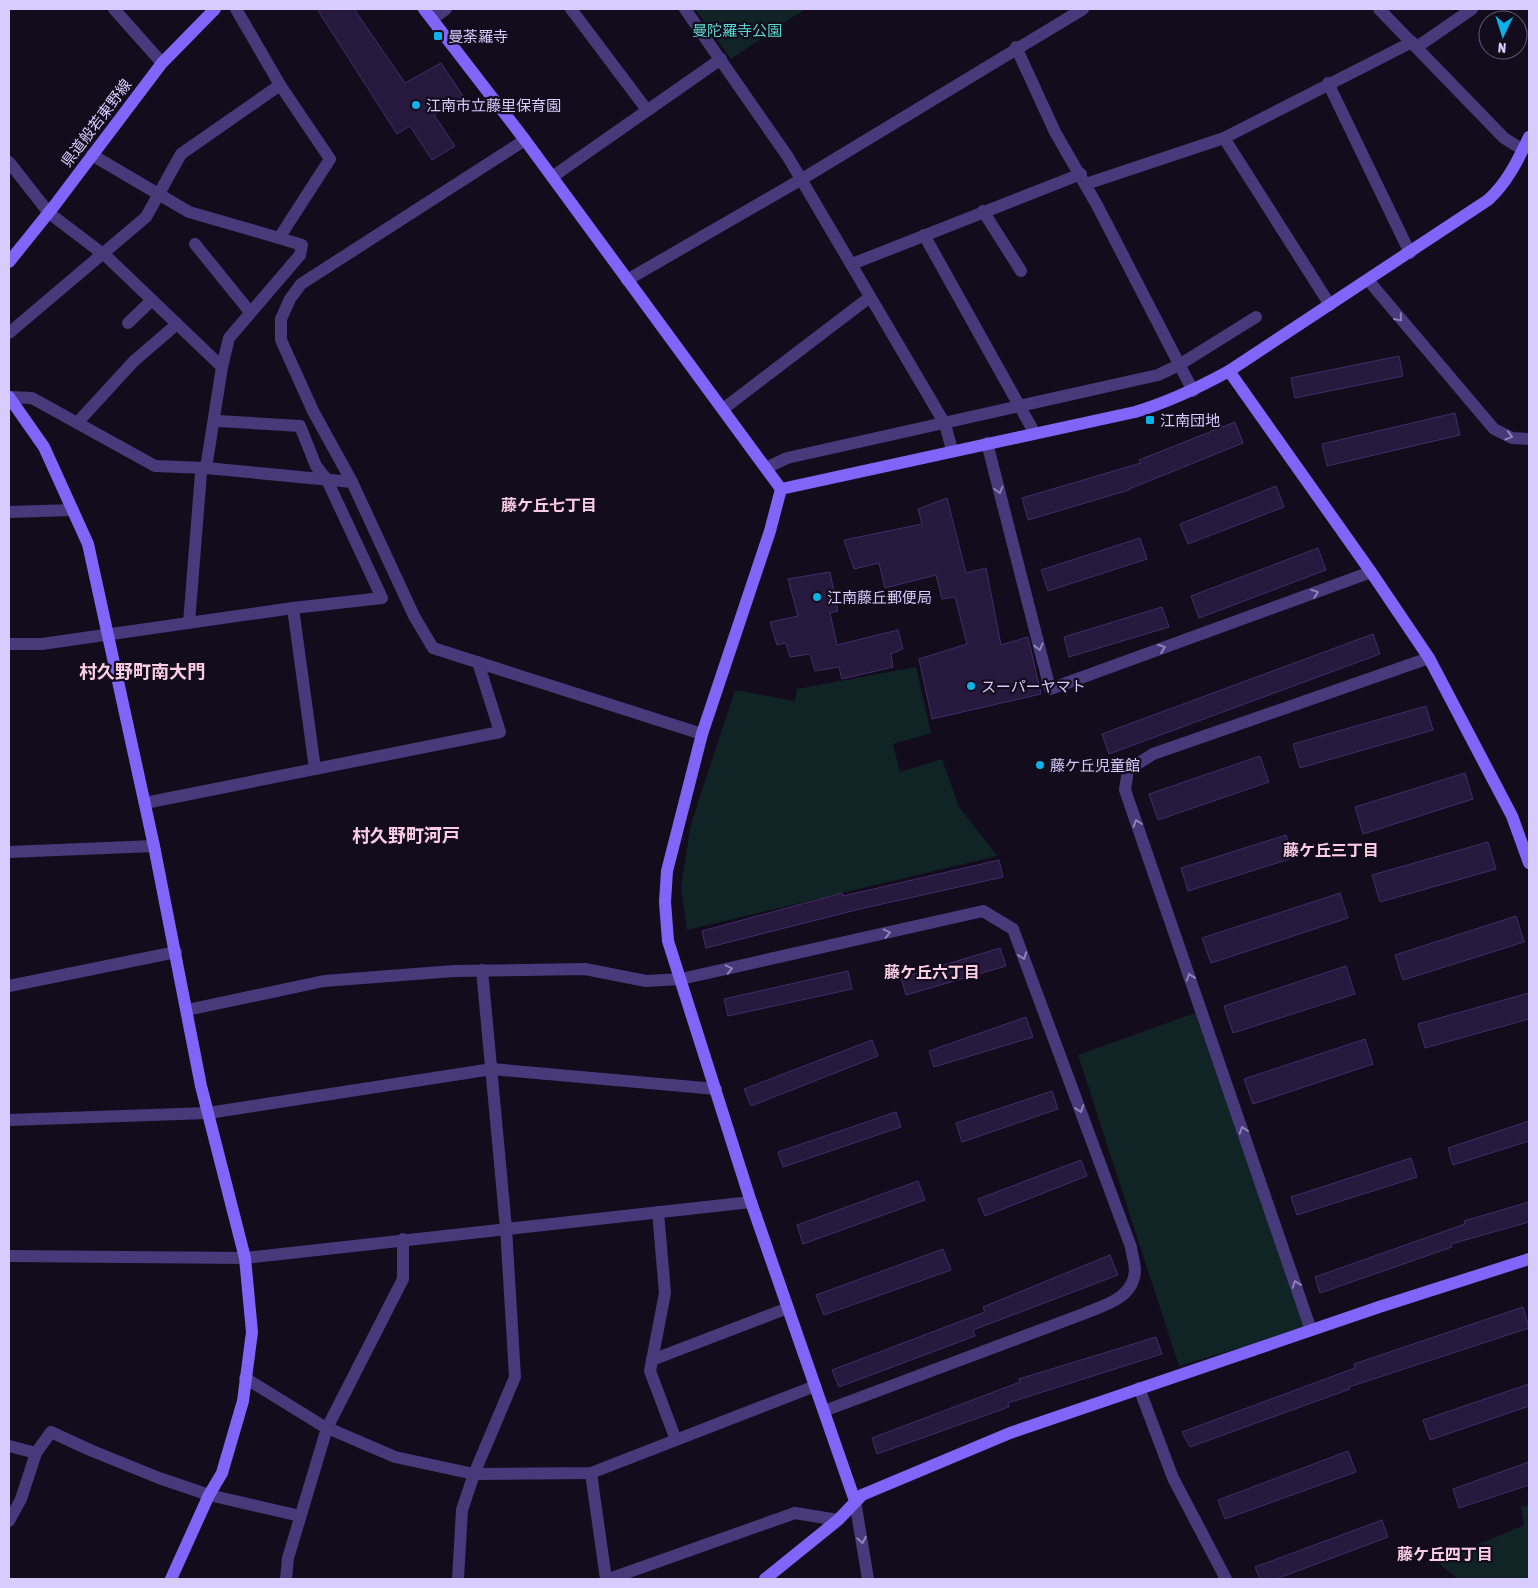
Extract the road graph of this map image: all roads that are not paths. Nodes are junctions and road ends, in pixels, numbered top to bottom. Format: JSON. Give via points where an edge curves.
{"nodes":[{"id":1,"x":114,"y":9,"type":"edge"},
{"id":2,"x":215,"y":9,"type":"edge"},
{"id":3,"x":236,"y":9,"type":"edge"},
{"id":4,"x":446,"y":9,"type":"edge"},
{"id":5,"x":571,"y":9,"type":"edge"},
{"id":6,"x":685,"y":9,"type":"edge"},
{"id":7,"x":1083,"y":9,"type":"edge"},
{"id":8,"x":1379,"y":9,"type":"edge"},
{"id":9,"x":1472,"y":9,"type":"edge"},
{"id":10,"x":428,"y":14,"type":"edge"},
{"id":11,"x":1414,"y":44,"type":"junction"},
{"id":12,"x":1016,"y":48,"type":"junction"},
{"id":13,"x":721,"y":60,"type":"junction"},
{"id":14,"x":162,"y":64,"type":"junction"},
{"id":15,"x":1328,"y":83,"type":"junction"},
{"id":16,"x":280,"y":85,"type":"junction"},
{"id":17,"x":647,"y":110,"type":"junction"},
{"id":18,"x":1529,"y":137,"type":"edge"},
{"id":19,"x":1224,"y":138,"type":"junction"},
{"id":20,"x":524,"y":140,"type":"junction"},
{"id":21,"x":1523,"y":150,"type":"junction"},
{"id":22,"x":92,"y":155,"type":"junction"},
{"id":23,"x":9,"y":162,"type":"edge"},
{"id":24,"x":552,"y":177,"type":"junction"},
{"id":25,"x":802,"y":179,"type":"junction"},
{"id":26,"x":1083,"y":179,"type":"junction"},
{"id":27,"x":160,"y":195,"type":"junction"},
{"id":28,"x":983,"y":212,"type":"junction"},
{"id":29,"x":48,"y":213,"type":"junction"},
{"id":30,"x":924,"y":235,"type":"junction"},
{"id":31,"x":279,"y":238,"type":"junction"},
{"id":32,"x":195,"y":244,"type":"dead end"},
{"id":33,"x":1410,"y":252,"type":"junction"},
{"id":34,"x":104,"y":255,"type":"junction"},
{"id":35,"x":10,"y":258,"type":"edge"},
{"id":36,"x":852,"y":264,"type":"junction"},
{"id":37,"x":1021,"y":271,"type":"dead end"},
{"id":38,"x":627,"y":280,"type":"junction"},
{"id":39,"x":1368,"y":280,"type":"junction"},
{"id":40,"x":870,"y":297,"type":"junction"},
{"id":41,"x":152,"y":300,"type":"junction"},
{"id":42,"x":1330,"y":305,"type":"junction"},
{"id":43,"x":250,"y":312,"type":"junction"},
{"id":44,"x":1256,"y":318,"type":"dead end"},
{"id":45,"x":128,"y":323,"type":"dead end"},
{"id":46,"x":177,"y":324,"type":"junction"},
{"id":47,"x":9,"y":333,"type":"edge"},
{"id":48,"x":222,"y":367,"type":"junction"},
{"id":49,"x":1182,"y":371,"type":"junction"},
{"id":50,"x":1229,"y":371,"type":"junction"},
{"id":51,"x":1192,"y":391,"type":"junction"},
{"id":52,"x":9,"y":397,"type":"edge"},
{"id":53,"x":723,"y":409,"type":"junction"},
{"id":54,"x":1024,"y":412,"type":"junction"},
{"id":55,"x":218,"y":421,"type":"dead end"},
{"id":56,"x":77,"y":423,"type":"junction"},
{"id":57,"x":946,"y":430,"type":"junction"},
{"id":58,"x":1034,"y":432,"type":"junction"},
{"id":59,"x":1529,"y":439,"type":"edge"},
{"id":60,"x":987,"y":443,"type":"junction"},
{"id":61,"x":952,"y":450,"type":"junction"},
{"id":62,"x":766,"y":468,"type":"junction"},
{"id":63,"x":203,"y":470,"type":"junction"},
{"id":64,"x":327,"y":480,"type":"junction"},
{"id":65,"x":352,"y":482,"type":"junction"},
{"id":66,"x":781,"y":489,"type":"junction"},
{"id":67,"x":73,"y":510,"type":"junction"},
{"id":68,"x":9,"y":512,"type":"edge"},
{"id":69,"x":1372,"y":572,"type":"junction"},
{"id":70,"x":293,"y":608,"type":"junction"},
{"id":71,"x":189,"y":623,"type":"junction"},
{"id":72,"x":108,"y":634,"type":"junction"},
{"id":73,"x":9,"y":644,"type":"edge"},
{"id":74,"x":1428,"y":658,"type":"junction"},
{"id":75,"x":478,"y":662,"type":"junction"},
{"id":76,"x":702,"y":734,"type":"junction"},
{"id":77,"x":315,"y":769,"type":"junction"},
{"id":78,"x":145,"y":803,"type":"junction"},
{"id":79,"x":154,"y":846,"type":"junction"},
{"id":80,"x":1527,"y":846,"type":"edge"},
{"id":81,"x":9,"y":852,"type":"edge"},
{"id":82,"x":1529,"y":863,"type":"edge"},
{"id":83,"x":176,"y":952,"type":"junction"},
{"id":84,"x":482,"y":970,"type":"junction"},
{"id":85,"x":681,"y":979,"type":"junction"},
{"id":86,"x":9,"y":986,"type":"edge"},
{"id":87,"x":187,"y":1010,"type":"junction"},
{"id":88,"x":492,"y":1069,"type":"junction"},
{"id":89,"x":716,"y":1089,"type":"junction"},
{"id":90,"x":208,"y":1113,"type":"junction"},
{"id":91,"x":9,"y":1120,"type":"edge"},
{"id":92,"x":751,"y":1202,"type":"junction"},
{"id":93,"x":658,"y":1212,"type":"junction"},
{"id":94,"x":506,"y":1228,"type":"junction"},
{"id":95,"x":403,"y":1239,"type":"junction"},
{"id":96,"x":9,"y":1256,"type":"edge"},
{"id":97,"x":245,"y":1258,"type":"junction"},
{"id":98,"x":1529,"y":1260,"type":"edge"},
{"id":99,"x":788,"y":1308,"type":"junction"},
{"id":100,"x":1311,"y":1330,"type":"junction"},
{"id":101,"x":652,"y":1360,"type":"junction"},
{"id":102,"x":245,"y":1378,"type":"junction"},
{"id":103,"x":815,"y":1386,"type":"junction"},
{"id":104,"x":1139,"y":1388,"type":"junction"},
{"id":105,"x":824,"y":1411,"type":"junction"},
{"id":106,"x":327,"y":1428,"type":"junction"},
{"id":107,"x":676,"y":1440,"type":"junction"},
{"id":108,"x":9,"y":1446,"type":"edge"},
{"id":109,"x":36,"y":1453,"type":"junction"},
{"id":110,"x":591,"y":1473,"type":"junction"},
{"id":111,"x":474,"y":1474,"type":"junction"},
{"id":112,"x":210,"y":1495,"type":"junction"},
{"id":113,"x":855,"y":1501,"type":"junction"},
{"id":114,"x":300,"y":1516,"type":"junction"},
{"id":115,"x":838,"y":1520,"type":"junction"},
{"id":116,"x":9,"y":1521,"type":"edge"},
{"id":117,"x":171,"y":1579,"type":"edge"},
{"id":118,"x":286,"y":1579,"type":"edge"},
{"id":119,"x":458,"y":1579,"type":"edge"},
{"id":120,"x":608,"y":1579,"type":"edge"},
{"id":121,"x":765,"y":1579,"type":"edge"},
{"id":122,"x":868,"y":1579,"type":"edge"},
{"id":123,"x":1226,"y":1579,"type":"edge"}],
"edges":[{"from":1,"to":14,"type":"street"},
{"from":2,"to":14,"type":"street","name":"県道般若東野線"},
{"from":3,"to":16,"type":"street"},
{"from":4,"to":10,"type":"street"},
{"from":5,"to":17,"type":"street"},
{"from":6,"to":13,"type":"street"},
{"from":7,"to":12,"type":"street"},
{"from":8,"to":11,"type":"street"},
{"from":9,"to":11,"type":"street"},
{"from":10,"to":20,"type":"street"},
{"from":11,"to":15,"type":"street"},
{"from":11,"to":21,"type":"street","via":[[1506,140]]},
{"from":12,"to":25,"type":"street"},
{"from":12,"to":26,"type":"street","via":[[1055,132]]},
{"from":13,"to":17,"type":"street"},
{"from":13,"to":25,"type":"street"},
{"from":14,"to":22,"type":"street","name":"県道般若東野線"},
{"from":15,"to":19,"type":"street"},
{"from":15,"to":33,"type":"street"},
{"from":16,"to":27,"type":"street","via":[[181,154]]},
{"from":16,"to":31,"type":"street","via":[[330,159]]},
{"from":17,"to":24,"type":"street"},
{"from":18,"to":21,"type":"street"},
{"from":19,"to":26,"type":"street"},
{"from":19,"to":42,"type":"street"},
{"from":20,"to":24,"type":"street"},
{"from":20,"to":65,"type":"street","via":[[301,284],[290,299],[281,319],[281,340],[313,411]]},
{"from":21,"to":33,"type":"street","via":[[1493,195]]},
{"from":22,"to":27,"type":"street"},
{"from":22,"to":29,"type":"street","name":"県道般若東野線"},
{"from":23,"to":29,"type":"street"},
{"from":24,"to":38,"type":"street"},
{"from":25,"to":36,"type":"street"},
{"from":25,"to":38,"type":"street"},
{"from":26,"to":28,"type":"street"},
{"from":26,"to":49,"type":"street"},
{"from":27,"to":31,"type":"street","via":[[189,212]]},
{"from":27,"to":34,"type":"street","via":[[146,217]]},
{"from":28,"to":30,"type":"street"},
{"from":28,"to":37,"type":"street"},
{"from":29,"to":34,"type":"street"},
{"from":29,"to":35,"type":"street","name":"県道般若東野線"},
{"from":30,"to":36,"type":"street"},
{"from":30,"to":54,"type":"street"},
{"from":31,"to":43,"type":"street","via":[[302,245],[300,254]]},
{"from":32,"to":43,"type":"street"},
{"from":33,"to":39,"type":"street"},
{"from":34,"to":41,"type":"street"},
{"from":34,"to":47,"type":"street"},
{"from":36,"to":40,"type":"street"},
{"from":38,"to":53,"type":"street"},
{"from":39,"to":42,"type":"street"},
{"from":39,"to":59,"type":"street","one_way":true,"via":[[1494,429],[1512,438]]},
{"from":40,"to":53,"type":"street"},
{"from":40,"to":57,"type":"street"},
{"from":41,"to":45,"type":"street"},
{"from":41,"to":46,"type":"street"},
{"from":42,"to":50,"type":"street"},
{"from":43,"to":48,"type":"street","via":[[230,338]]},
{"from":44,"to":49,"type":"street"},
{"from":46,"to":48,"type":"street"},
{"from":46,"to":56,"type":"street","via":[[134,361]]},
{"from":48,"to":63,"type":"street"},
{"from":49,"to":51,"type":"street"},
{"from":49,"to":54,"type":"street"},
{"from":50,"to":51,"type":"street"},
{"from":50,"to":69,"type":"street"},
{"from":51,"to":58,"type":"street","via":[[1135,412]]},
{"from":52,"to":56,"type":"street","via":[[32,398]]},
{"from":52,"to":67,"type":"street","via":[[44,447]]},
{"from":53,"to":62,"type":"street"},
{"from":54,"to":57,"type":"street"},
{"from":54,"to":58,"type":"street"},
{"from":55,"to":64,"type":"street","via":[[300,426],[316,466]]},
{"from":56,"to":63,"type":"street","via":[[155,466]]},
{"from":57,"to":61,"type":"street"},
{"from":57,"to":62,"type":"street","via":[[787,458]]},
{"from":58,"to":60,"type":"street"},
{"from":60,"to":61,"type":"street"},
{"from":60,"to":69,"type":"street","one_way":true,"via":[[1050,689]]},
{"from":61,"to":66,"type":"street"},
{"from":62,"to":66,"type":"street"},
{"from":63,"to":64,"type":"street"},
{"from":63,"to":71,"type":"street"},
{"from":64,"to":65,"type":"street"},
{"from":64,"to":70,"type":"street","via":[[382,598]]},
{"from":65,"to":75,"type":"street","via":[[414,616],[433,648]]},
{"from":66,"to":76,"type":"street"},
{"from":67,"to":68,"type":"street"},
{"from":67,"to":72,"type":"street","via":[[88,544]]},
{"from":69,"to":74,"type":"street"},
{"from":70,"to":71,"type":"street"},
{"from":70,"to":77,"type":"street"},
{"from":71,"to":72,"type":"street"},
{"from":72,"to":73,"type":"street","via":[[42,644]]},
{"from":72,"to":78,"type":"street"},
{"from":74,"to":80,"type":"street"},
{"from":100,"to":74,"type":"street","one_way":true,"via":[[1125,790],[1128,770],[1153,754]]},
{"from":75,"to":76,"type":"street"},
{"from":75,"to":77,"type":"street","via":[[500,732]]},
{"from":76,"to":85,"type":"street","via":[[667,871],[668,941]]},
{"from":77,"to":78,"type":"street"},
{"from":78,"to":79,"type":"street"},
{"from":79,"to":81,"type":"street"},
{"from":79,"to":83,"type":"street"},
{"from":80,"to":82,"type":"street"},
{"from":83,"to":86,"type":"street"},
{"from":83,"to":87,"type":"street"},
{"from":84,"to":85,"type":"street","via":[[586,969],[646,981]]},
{"from":84,"to":87,"type":"street","via":[[324,981]]},
{"from":84,"to":88,"type":"street"},
{"from":85,"to":89,"type":"street"},
{"from":85,"to":105,"type":"street","one_way":true,"via":[[983,911],[996,917],[1013,928],[1130,1247],[1135,1271],[1129,1288],[1120,1298]]},
{"from":87,"to":90,"type":"street"},
{"from":88,"to":89,"type":"street"},
{"from":88,"to":90,"type":"street"},
{"from":88,"to":94,"type":"street"},
{"from":89,"to":92,"type":"street"},
{"from":90,"to":91,"type":"street"},
{"from":90,"to":97,"type":"street"},
{"from":92,"to":93,"type":"street"},
{"from":92,"to":99,"type":"street"},
{"from":93,"to":94,"type":"street"},
{"from":93,"to":101,"type":"street","via":[[666,1293]]},
{"from":94,"to":95,"type":"street"},
{"from":94,"to":111,"type":"street","via":[[515,1377]]},
{"from":95,"to":97,"type":"street"},
{"from":95,"to":106,"type":"street","via":[[403,1279]]},
{"from":96,"to":97,"type":"street"},
{"from":97,"to":102,"type":"street","via":[[252,1332]]},
{"from":98,"to":100,"type":"street"},
{"from":99,"to":101,"type":"street"},
{"from":99,"to":103,"type":"street"},
{"from":100,"to":104,"type":"street"},
{"from":101,"to":107,"type":"street","via":[[650,1371]]},
{"from":102,"to":106,"type":"street"},
{"from":102,"to":112,"type":"street","via":[[243,1401],[222,1473]]},
{"from":103,"to":105,"type":"street"},
{"from":103,"to":107,"type":"street"},
{"from":104,"to":113,"type":"street","via":[[1010,1433],[862,1494]]},
{"from":104,"to":123,"type":"street","via":[[1173,1478]]},
{"from":105,"to":113,"type":"street"},
{"from":106,"to":111,"type":"street","via":[[395,1457]]},
{"from":106,"to":114,"type":"street"},
{"from":107,"to":110,"type":"street"},
{"from":108,"to":109,"type":"street"},
{"from":109,"to":112,"type":"street","via":[[51,1432],[133,1468]]},
{"from":109,"to":116,"type":"street","via":[[21,1499]]},
{"from":110,"to":111,"type":"street"},
{"from":110,"to":120,"type":"street"},
{"from":111,"to":119,"type":"street","via":[[462,1510]]},
{"from":112,"to":114,"type":"street"},
{"from":112,"to":117,"type":"street"},
{"from":113,"to":115,"type":"street"},
{"from":113,"to":122,"type":"street","one_way":true},
{"from":114,"to":118,"type":"street","via":[[288,1558]]},
{"from":115,"to":120,"type":"street","via":[[795,1513]]},
{"from":115,"to":121,"type":"street"}]}
